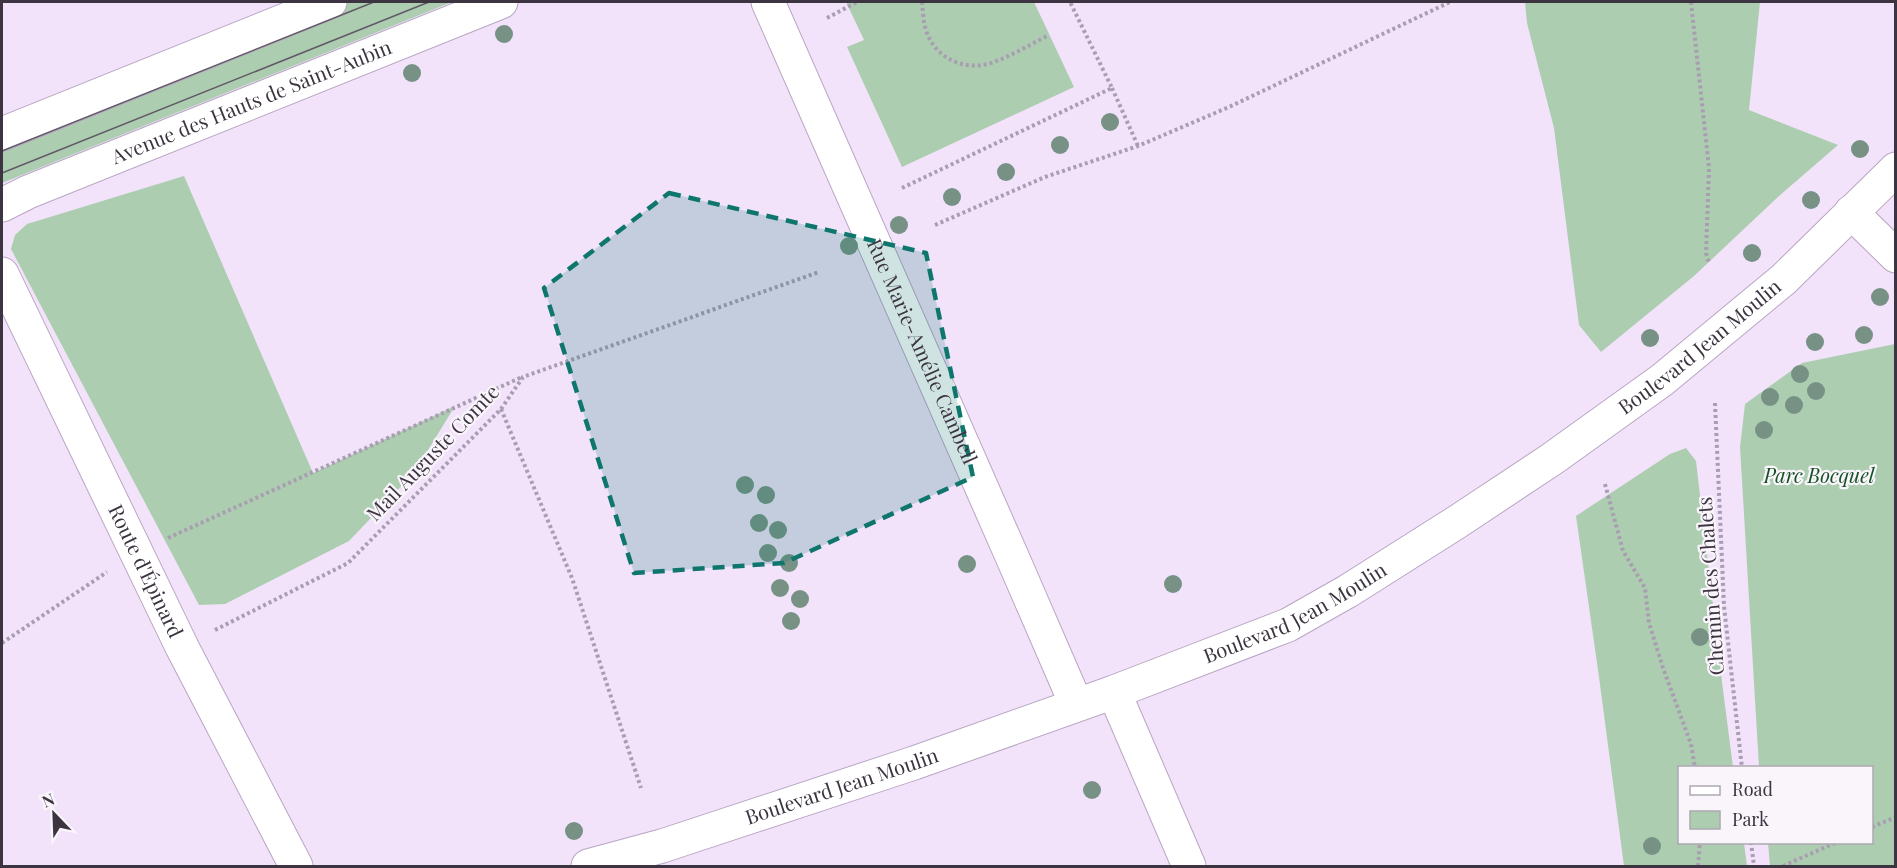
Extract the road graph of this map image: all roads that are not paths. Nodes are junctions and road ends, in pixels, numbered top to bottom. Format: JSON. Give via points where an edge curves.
{"nodes":[{"id":1,"x":330,"y":2,"type":"edge"},
{"id":2,"x":501,"y":2,"type":"edge"},
{"id":3,"x":768,"y":2,"type":"edge"},
{"id":4,"x":2,"y":134,"type":"edge"},
{"id":5,"x":1896,"y":169,"type":"edge"},
{"id":6,"x":2,"y":205,"type":"edge"},
{"id":7,"x":1851,"y":212,"type":"junction"},
{"id":8,"x":1896,"y":256,"type":"edge"},
{"id":9,"x":2,"y":274,"type":"edge"},
{"id":10,"x":1114,"y":692,"type":"junction"},
{"id":11,"x":1076,"y":704,"type":"junction"},
{"id":12,"x":296,"y":867,"type":"edge"},
{"id":13,"x":588,"y":867,"type":"edge"},
{"id":14,"x":1189,"y":867,"type":"edge"}],
"edges":[{"from":1,"to":4,"type":"street"},
{"from":2,"to":6,"type":"street","name":"Avenue des Hauts de Saint-Aubin"},
{"from":3,"to":11,"type":"street","name":"Rue Marie-Amélie Cambell"},
{"from":5,"to":7,"type":"street","name":"Boulevard Jean Moulin"},
{"from":7,"to":8,"type":"street"},
{"from":7,"to":10,"type":"street","name":"Boulevard Jean Moulin","via":[[1784,279],[1662,380],[1458,522],[1288,625]]},
{"from":9,"to":12,"type":"street","name":"Route d'Épinard","via":[[182,647]]},
{"from":10,"to":11,"type":"street","name":"Boulevard Jean Moulin"},
{"from":10,"to":14,"type":"street"},
{"from":11,"to":13,"type":"street","name":"Boulevard Jean Moulin","via":[[914,763]]}]}
